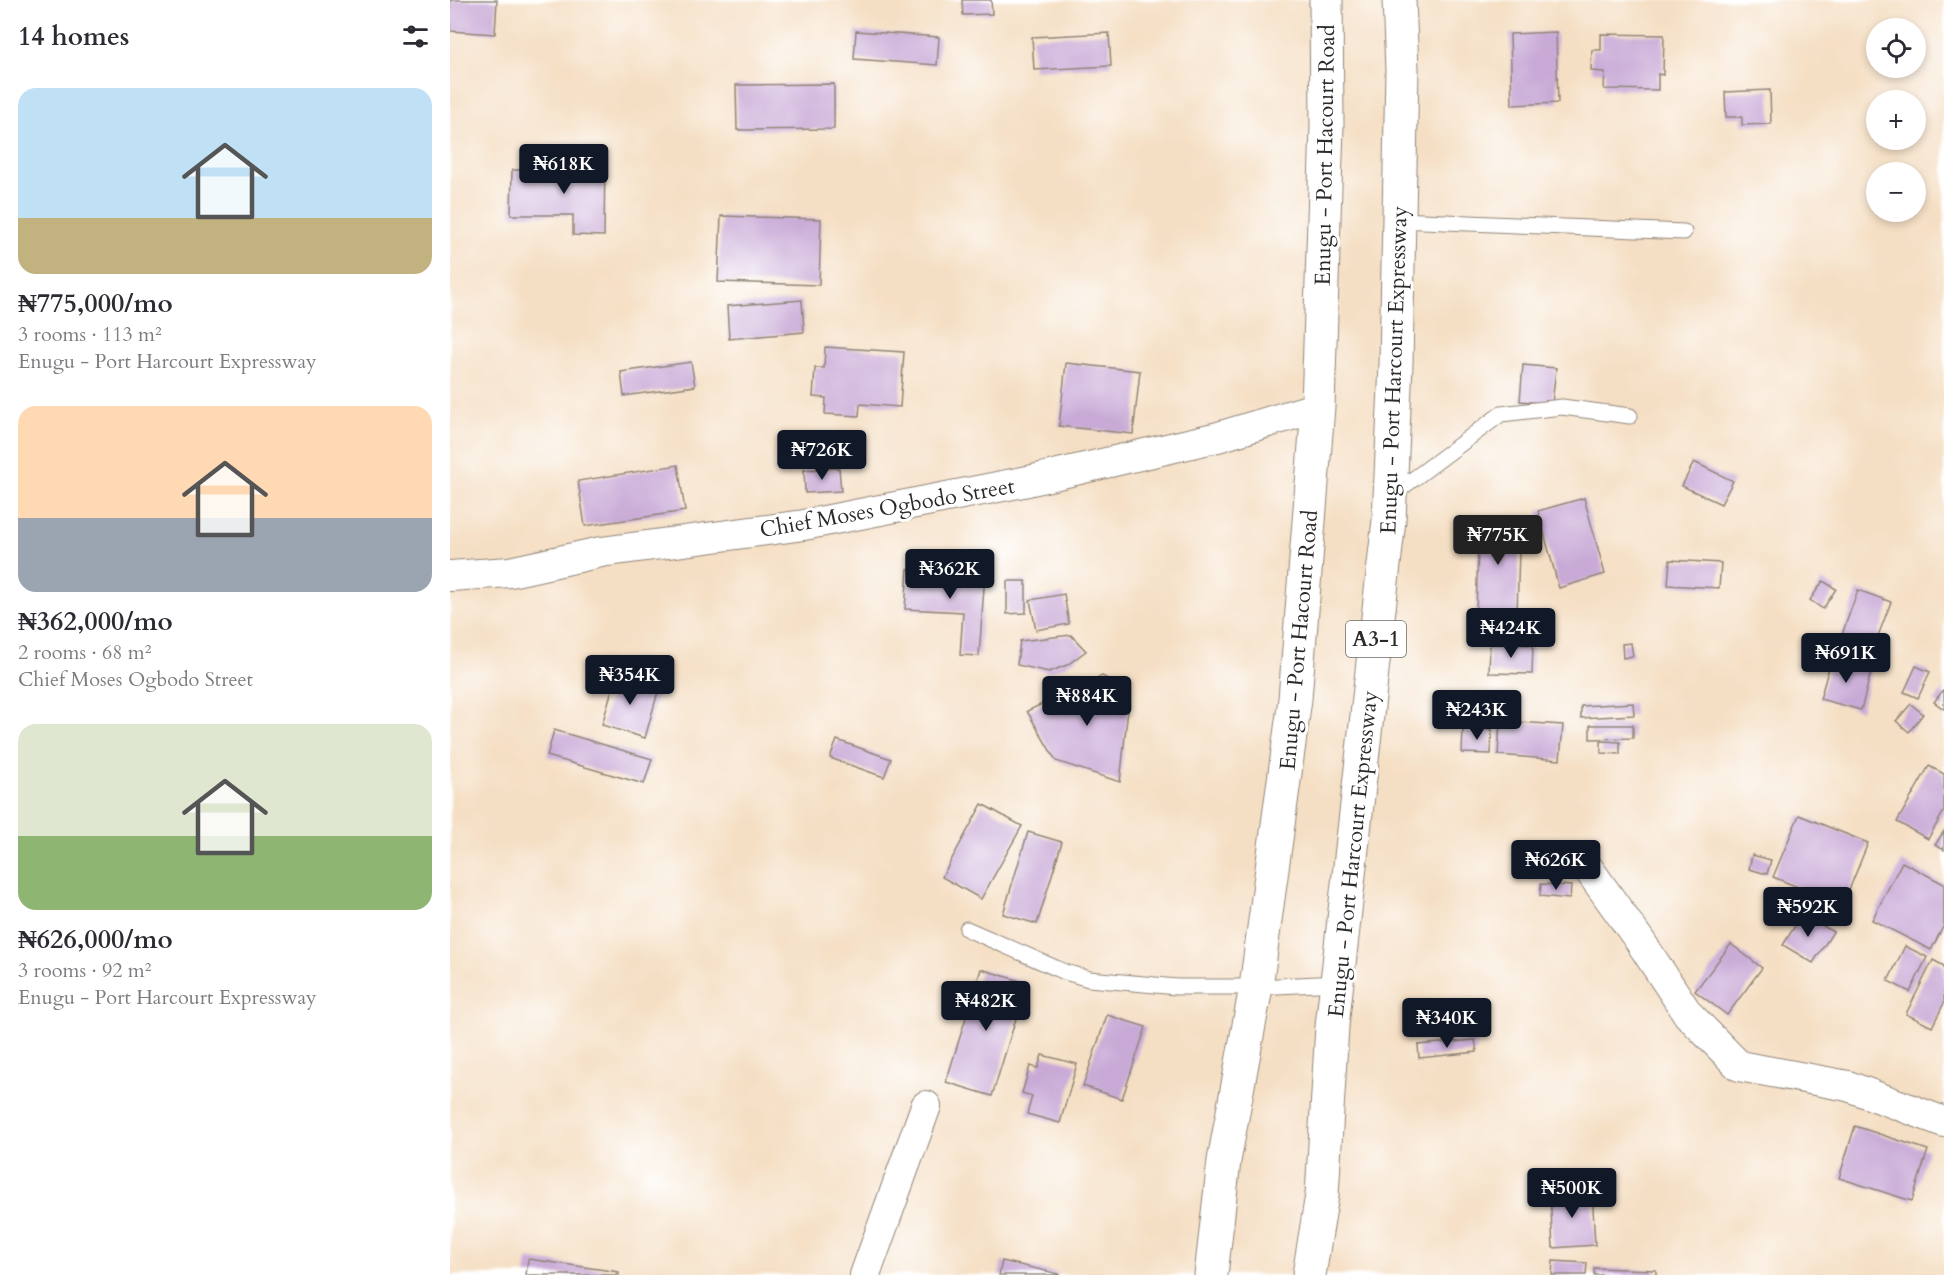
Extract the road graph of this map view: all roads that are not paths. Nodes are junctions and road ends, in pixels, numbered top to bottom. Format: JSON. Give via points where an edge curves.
{"nodes":[{"id":1,"x":1326,"y":0,"type":"edge"},
{"id":2,"x":1399,"y":0,"type":"edge"},
{"id":3,"x":1398,"y":220,"type":"junction"},
{"id":4,"x":1684,"y":232,"type":"dead end"},
{"id":5,"x":1318,"y":407,"type":"junction"},
{"id":6,"x":1630,"y":416,"type":"dead end"},
{"id":7,"x":1390,"y":497,"type":"junction"},
{"id":8,"x":450,"y":576,"type":"edge"},
{"id":9,"x":1584,"y":864,"type":"dead end"},
{"id":10,"x":967,"y":930,"type":"dead end"},
{"id":11,"x":1337,"y":983,"type":"junction"},
{"id":12,"x":1256,"y":987,"type":"junction"},
{"id":13,"x":926,"y":1106,"type":"dead end"},
{"id":14,"x":1944,"y":1122,"type":"edge"},
{"id":15,"x":1224,"y":1161,"type":"junction"},
{"id":16,"x":1322,"y":1195,"type":"junction"},
{"id":17,"x":866,"y":1275,"type":"edge"},
{"id":18,"x":1196,"y":1275,"type":"edge"},
{"id":19,"x":1211,"y":1275,"type":"edge"},
{"id":20,"x":1309,"y":1275,"type":"edge"},
{"id":21,"x":1333,"y":1275,"type":"edge"}],
"edges":[{"from":1,"to":5,"type":"highway","name":"Enugu - Port Hacourt Road","via":[[1327,125]]},
{"from":2,"to":3,"type":"highway","name":"Enugu - Port Harcourt Expressway","number":"A3-1","via":[[1402,69]]},
{"from":3,"to":4,"type":"lane"},
{"from":3,"to":7,"type":"highway","name":"Enugu - Port Harcourt Expressway","number":"A3-1"},
{"from":5,"to":8,"type":"street","name":"Chief Moses Ogbodo Street","via":[[1218,437],[1028,481],[826,521],[601,552],[510,572]]},
{"from":5,"to":12,"type":"highway","name":"Enugu - Port Hacourt Road","via":[[1295,699]]},
{"from":6,"to":7,"type":"lane","via":[[1562,407],[1501,414]]},
{"from":7,"to":11,"type":"highway","name":"Enugu - Port Harcourt Expressway","number":"A3-1"},
{"from":9,"to":14,"type":"street","via":[[1688,1014],[1739,1066],[1848,1086]]},
{"from":10,"to":12,"type":"lane","via":[[1089,979],[1177,987]]},
{"from":11,"to":12,"type":"lane"},
{"from":11,"to":16,"type":"highway","name":"Enugu - Port Harcourt Expressway","number":"A3-1"},
{"from":12,"to":15,"type":"highway","name":"Enugu - Port Hacourt Road"},
{"from":13,"to":17,"type":"street"},
{"from":15,"to":18,"type":"highway"},
{"from":15,"to":19,"type":"highway","name":"Enugu - Port Hacourt Road"},
{"from":16,"to":20,"type":"highway","name":"Enugu - Port Harcourt Expressway","number":"A3-1"},
{"from":16,"to":21,"type":"highway"}]}
